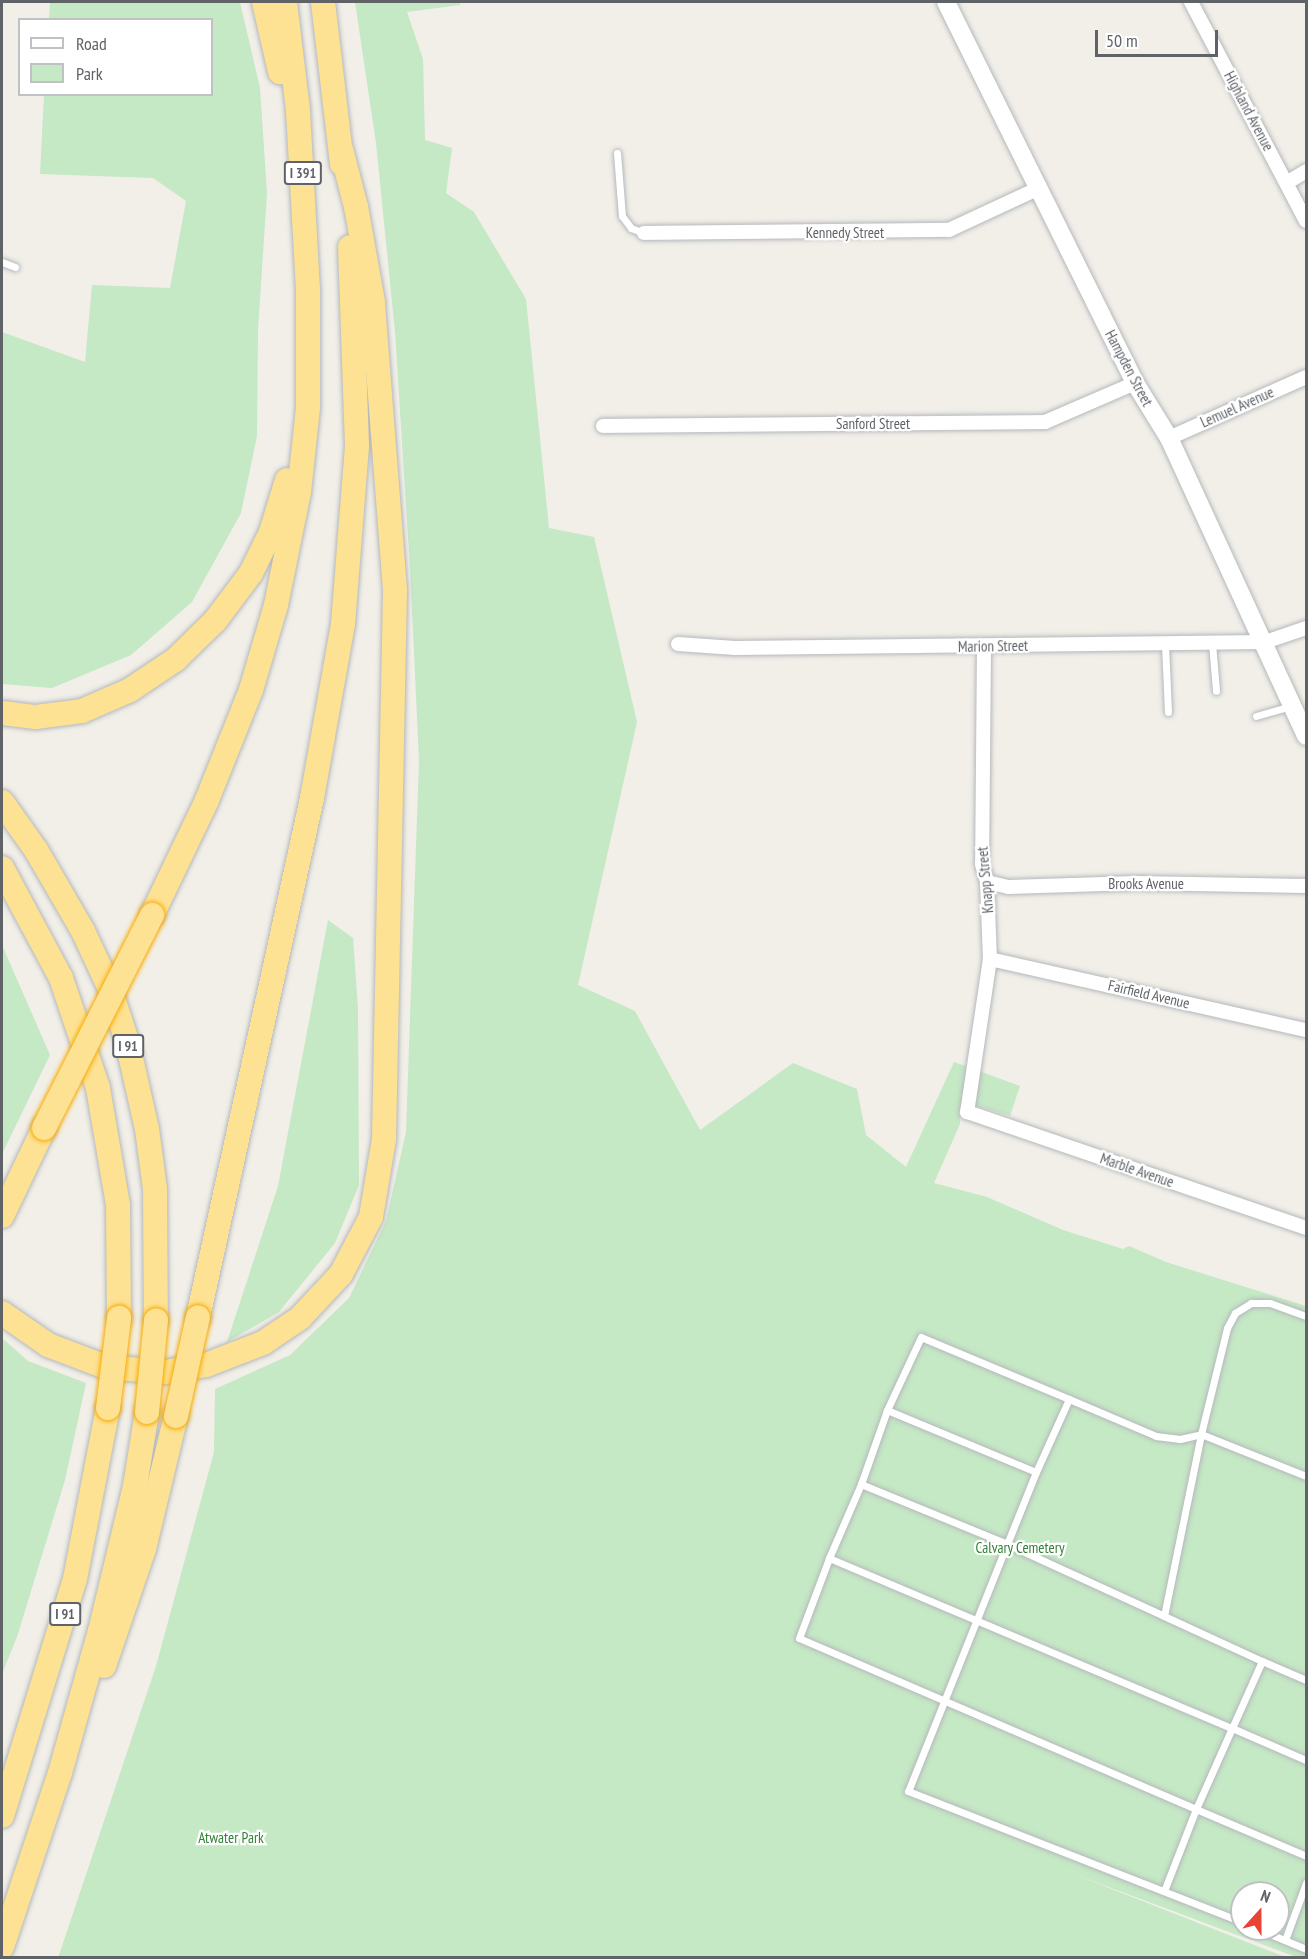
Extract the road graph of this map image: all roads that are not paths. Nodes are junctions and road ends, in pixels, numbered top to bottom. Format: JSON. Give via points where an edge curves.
{"nodes":[{"id":1,"x":264,"y":2,"type":"edge"},
{"id":2,"x":285,"y":2,"type":"edge"},
{"id":3,"x":323,"y":2,"type":"edge"},
{"id":4,"x":946,"y":2,"type":"edge"},
{"id":5,"x":1191,"y":2,"type":"edge"},
{"id":6,"x":341,"y":149,"type":"junction"},
{"id":7,"x":617,"y":153,"type":"dead end"},
{"id":8,"x":1306,"y":171,"type":"edge"},
{"id":9,"x":303,"y":173,"type":"junction"},
{"id":10,"x":1288,"y":182,"type":"junction"},
{"id":11,"x":1037,"y":189,"type":"junction"},
{"id":12,"x":1306,"y":221,"type":"edge"},
{"id":13,"x":644,"y":233,"type":"joint"},
{"id":14,"x":2,"y":262,"type":"edge"},
{"id":15,"x":15,"y":267,"type":"dead end"},
{"id":16,"x":310,"y":345,"type":"junction"},
{"id":17,"x":1306,"y":377,"type":"edge"},
{"id":18,"x":1136,"y":383,"type":"junction"},
{"id":19,"x":603,"y":426,"type":"dead end"},
{"id":20,"x":1169,"y":438,"type":"junction"},
{"id":21,"x":1306,"y":628,"type":"edge"},
{"id":22,"x":1265,"y":642,"type":"junction"},
{"id":23,"x":1212,"y":643,"type":"junction"},
{"id":24,"x":678,"y":644,"type":"dead end"},
{"id":25,"x":1165,"y":644,"type":"junction"},
{"id":26,"x":984,"y":646,"type":"junction"},
{"id":27,"x":1216,"y":691,"type":"dead end"},
{"id":28,"x":1293,"y":705,"type":"junction"},
{"id":29,"x":1168,"y":711,"type":"dead end"},
{"id":30,"x":2,"y":713,"type":"edge"},
{"id":31,"x":1256,"y":716,"type":"dead end"},
{"id":32,"x":1306,"y":736,"type":"edge"},
{"id":33,"x":2,"y":802,"type":"edge"},
{"id":34,"x":2,"y":868,"type":"edge"},
{"id":35,"x":987,"y":882,"type":"junction"},
{"id":36,"x":1306,"y":885,"type":"edge"},
{"id":37,"x":990,"y":959,"type":"junction"},
{"id":38,"x":1306,"y":1030,"type":"edge"},
{"id":39,"x":967,"y":1112,"type":"joint"},
{"id":40,"x":2,"y":1216,"type":"edge"},
{"id":41,"x":1306,"y":1228,"type":"edge"},
{"id":42,"x":2,"y":1313,"type":"edge"},
{"id":43,"x":1306,"y":1316,"type":"edge"},
{"id":44,"x":1069,"y":1399,"type":"junction"},
{"id":45,"x":887,"y":1410,"type":"junction"},
{"id":46,"x":1201,"y":1434,"type":"junction"},
{"id":47,"x":1036,"y":1472,"type":"junction"},
{"id":48,"x":1306,"y":1476,"type":"edge"},
{"id":49,"x":861,"y":1484,"type":"junction"},
{"id":50,"x":1007,"y":1544,"type":"junction"},
{"id":51,"x":829,"y":1558,"type":"junction"},
{"id":52,"x":1164,"y":1616,"type":"junction"},
{"id":53,"x":977,"y":1618,"type":"junction"},
{"id":54,"x":1262,"y":1661,"type":"junction"},
{"id":55,"x":1306,"y":1680,"type":"edge"},
{"id":56,"x":942,"y":1703,"type":"junction"},
{"id":57,"x":1232,"y":1728,"type":"junction"},
{"id":58,"x":1306,"y":1760,"type":"edge"},
{"id":59,"x":60,"y":1773,"type":"junction"},
{"id":60,"x":1196,"y":1809,"type":"junction"},
{"id":61,"x":2,"y":1816,"type":"edge"},
{"id":62,"x":1306,"y":1856,"type":"edge"},
{"id":63,"x":1306,"y":1883,"type":"edge"},
{"id":64,"x":1164,"y":1891,"type":"junction"},
{"id":65,"x":1230,"y":1917,"type":"edge"},
{"id":66,"x":1290,"y":1926,"type":"edge"},
{"id":67,"x":1287,"y":1941,"type":"edge"},
{"id":68,"x":2,"y":1947,"type":"edge"},
{"id":69,"x":1306,"y":1949,"type":"edge"}],
"edges":[{"from":1,"to":9,"type":"highway"},
{"from":2,"to":9,"type":"highway","number":"I 391"},
{"from":3,"to":6,"type":"highway","number":"I 391"},
{"from":4,"to":11,"type":"main road","name":"Hampden Street"},
{"from":5,"to":10,"type":"street","name":"Highland Avenue"},
{"from":6,"to":42,"type":"highway","via":[[373,302],[394,561],[385,1124],[376,1202],[357,1248],[316,1302],[276,1336],[221,1361],[165,1372],[106,1367],[54,1349]]},
{"from":6,"to":59,"type":"highway","bridge":true,"via":[[352,268],[357,388],[354,506],[345,600],[312,798],[160,1491],[126,1607]]},
{"from":7,"to":13,"type":"lane","via":[[622,216],[632,228]]},
{"from":8,"to":10,"type":"street"},
{"from":9,"to":16,"type":"highway","number":"I 391"},
{"from":10,"to":12,"type":"street","name":"Highland Avenue"},
{"from":11,"to":13,"type":"street","name":"Kennedy Street","via":[[949,230]]},
{"from":11,"to":18,"type":"main road","name":"Hampden Street"},
{"from":14,"to":15,"type":"lane"},
{"from":16,"to":30,"type":"highway","via":[[298,432],[277,516],[251,573],[223,612],[165,668],[106,702],[59,716]]},
{"from":16,"to":40,"type":"highway","bridge":true,"via":[[303,462],[276,605],[230,746],[152,915]]},
{"from":17,"to":20,"type":"street","name":"Lemuel Avenue"},
{"from":18,"to":19,"type":"street","name":"Sanford Street","via":[[1045,422]]},
{"from":18,"to":20,"type":"main road","name":"Hampden Street"},
{"from":20,"to":22,"type":"main road","name":"Hampden Street"},
{"from":21,"to":22,"type":"street","name":"Marion Street"},
{"from":22,"to":23,"type":"street","name":"Marion Street"},
{"from":22,"to":28,"type":"main road","name":"Hampden Street"},
{"from":23,"to":25,"type":"street","name":"Marion Street"},
{"from":23,"to":27,"type":"lane"},
{"from":24,"to":26,"type":"street","name":"Marion Street","via":[[735,648]]},
{"from":25,"to":26,"type":"street","name":"Marion Street"},
{"from":25,"to":29,"type":"lane"},
{"from":26,"to":35,"type":"street","name":"Knapp Street","via":[[982,864]]},
{"from":28,"to":31,"type":"lane"},
{"from":28,"to":32,"type":"main road","name":"Hampden Street"},
{"from":33,"to":59,"type":"highway","number":"I 91","bridge":true,"via":[[36,850],[83,931],[110,988],[147,1129],[155,1189],[156,1320],[147,1412],[122,1544]]},
{"from":34,"to":61,"type":"highway","number":"I 91","bridge":true,"via":[[62,978],[98,1088],[118,1204],[119,1318],[108,1408],[75,1579]]},
{"from":35,"to":36,"type":"street","name":"Brooks Avenue","via":[[1008,888],[1137,883]]},
{"from":35,"to":37,"type":"street","name":"Knapp Street"},
{"from":37,"to":38,"type":"street","name":"Fairfield Avenue"},
{"from":37,"to":39,"type":"street","name":"Knapp Street"},
{"from":39,"to":41,"type":"street","name":"Marble Avenue"},
{"from":43,"to":46,"type":"lane","via":[[1269,1303],[1251,1303],[1235,1313],[1227,1328]]},
{"from":44,"to":45,"type":"lane","via":[[921,1337]]},
{"from":44,"to":46,"type":"lane","via":[[1156,1436],[1179,1439]]},
{"from":44,"to":47,"type":"lane"},
{"from":45,"to":47,"type":"lane"},
{"from":45,"to":49,"type":"lane"},
{"from":46,"to":48,"type":"lane"},
{"from":46,"to":52,"type":"lane"},
{"from":47,"to":50,"type":"lane"},
{"from":49,"to":50,"type":"lane"},
{"from":49,"to":51,"type":"lane"},
{"from":50,"to":52,"type":"lane"},
{"from":50,"to":53,"type":"lane"},
{"from":51,"to":53,"type":"lane"},
{"from":51,"to":56,"type":"lane","via":[[799,1638]]},
{"from":52,"to":54,"type":"lane"},
{"from":53,"to":56,"type":"lane"},
{"from":53,"to":57,"type":"lane"},
{"from":54,"to":55,"type":"lane"},
{"from":54,"to":57,"type":"lane"},
{"from":56,"to":60,"type":"lane"},
{"from":56,"to":64,"type":"lane","via":[[908,1791]]},
{"from":57,"to":58,"type":"lane"},
{"from":57,"to":60,"type":"lane"},
{"from":59,"to":68,"type":"highway","number":"I 91"},
{"from":60,"to":62,"type":"lane"},
{"from":60,"to":64,"type":"lane"},
{"from":63,"to":66,"type":"lane"},
{"from":64,"to":65,"type":"lane"},
{"from":67,"to":69,"type":"lane"}]}
